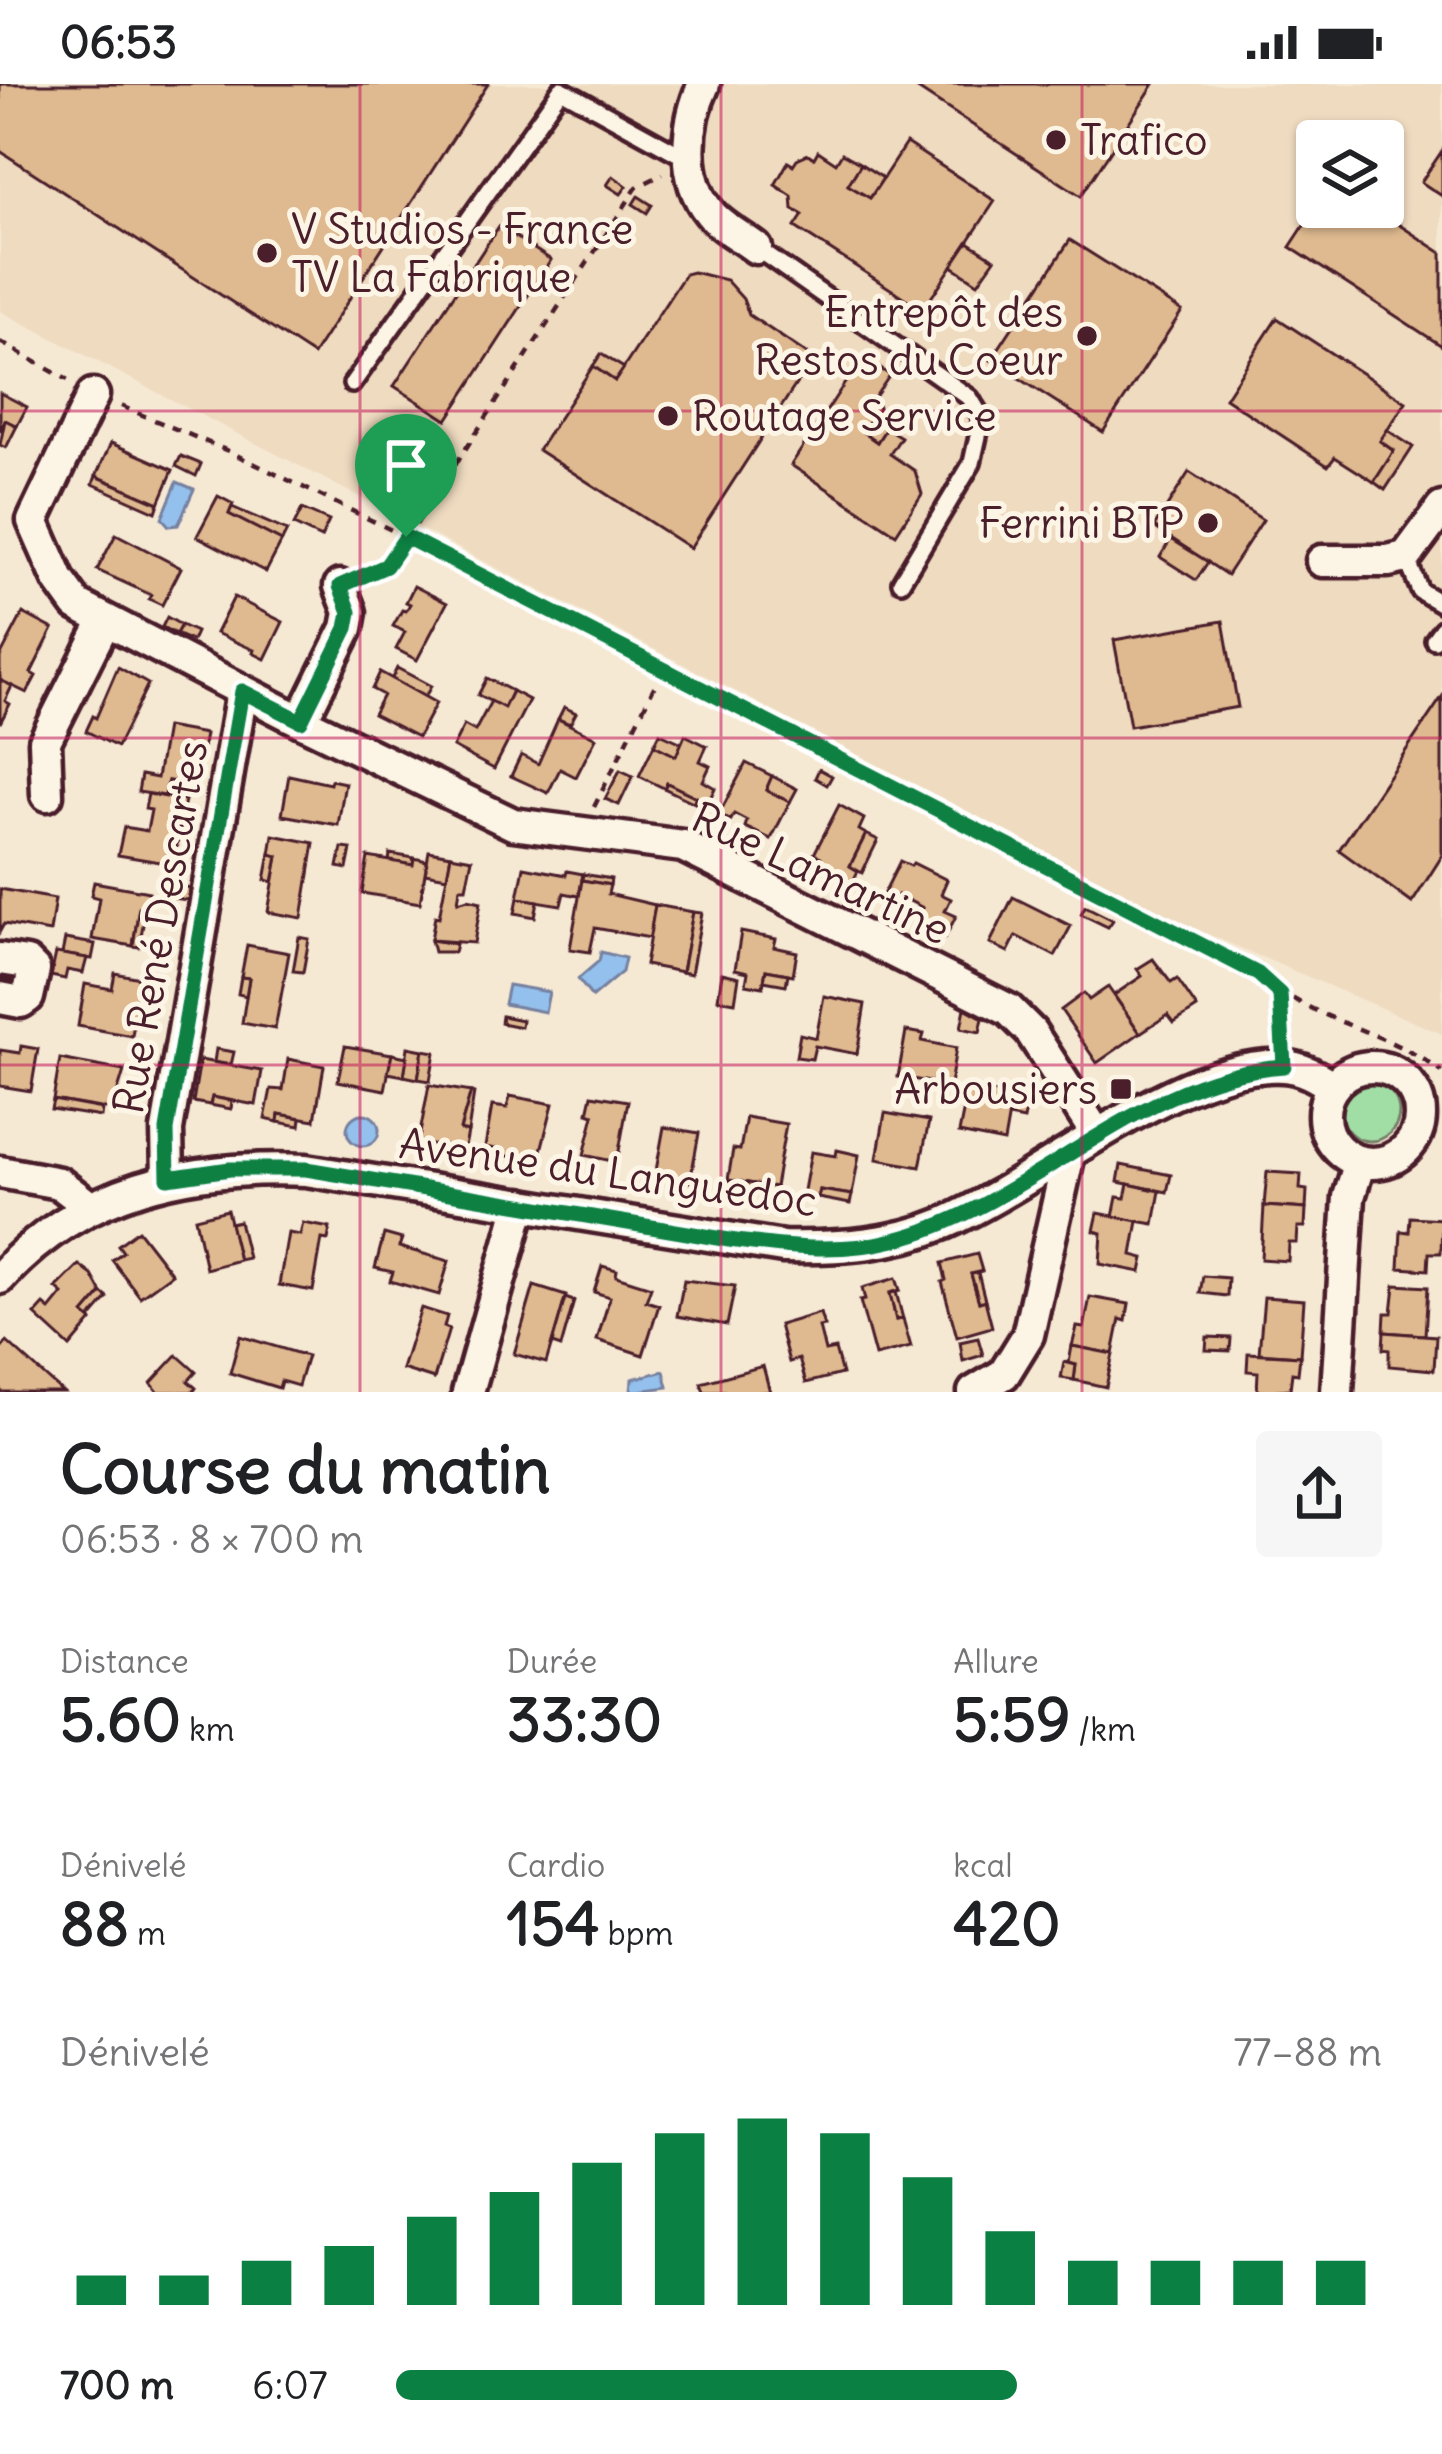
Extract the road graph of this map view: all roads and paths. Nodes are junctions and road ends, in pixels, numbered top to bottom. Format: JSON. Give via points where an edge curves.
{"nodes":[{"id":1,"x":704,"y":84,"type":"edge"},
{"id":2,"x":690,"y":160,"type":"junction"},
{"id":3,"x":756,"y":248,"type":"joint"},
{"id":4,"x":0,"y":342,"type":"edge"},
{"id":5,"x":352,"y":384,"type":"dead end"},
{"id":6,"x":93,"y":395,"type":"junction"},
{"id":7,"x":1442,"y":508,"type":"edge"},
{"id":8,"x":406,"y":537,"type":"junction"},
{"id":9,"x":1406,"y":557,"type":"junction"},
{"id":10,"x":1322,"y":561,"type":"dead end"},
{"id":11,"x":902,"y":582,"type":"dead end"},
{"id":12,"x":340,"y":586,"type":"joint"},
{"id":13,"x":1442,"y":604,"type":"edge"},
{"id":14,"x":105,"y":621,"type":"junction"},
{"id":15,"x":664,"y":667,"type":"junction"},
{"id":16,"x":242,"y":691,"type":"junction"},
{"id":17,"x":301,"y":721,"type":"junction"},
{"id":18,"x":46,"y":795,"type":"dead end"},
{"id":19,"x":580,"y":833,"type":"junction"},
{"id":20,"x":0,"y":959,"type":"edge"},
{"id":21,"x":1280,"y":994,"type":"junction"},
{"id":22,"x":0,"y":998,"type":"edge"},
{"id":23,"x":1284,"y":1066,"type":"junction"},
{"id":24,"x":1442,"y":1072,"type":"edge"},
{"id":25,"x":1333,"y":1087,"type":"junction"},
{"id":26,"x":1431,"y":1128,"type":"edge"},
{"id":27,"x":1096,"y":1135,"type":"junction"},
{"id":28,"x":1070,"y":1154,"type":"junction"},
{"id":29,"x":1360,"y":1162,"type":"junction"},
{"id":30,"x":0,"y":1172,"type":"edge"},
{"id":31,"x":168,"y":1178,"type":"junction"},
{"id":32,"x":521,"y":1204,"type":"junction"},
{"id":33,"x":90,"y":1208,"type":"junction"},
{"id":34,"x":0,"y":1278,"type":"edge"},
{"id":35,"x":467,"y":1392,"type":"edge"},
{"id":36,"x":974,"y":1392,"type":"edge"},
{"id":37,"x":1337,"y":1392,"type":"edge"}],
"edges":[{"from":1,"to":2,"type":"street"},
{"from":2,"to":3,"type":"street","via":[[710,214]]},
{"from":2,"to":5,"type":"lane","via":[[561,88]]},
{"from":2,"to":8,"type":"path","via":[[637,188]]},
{"from":3,"to":11,"type":"lane","via":[[970,398],[982,418],[972,463]]},
{"from":4,"to":6,"type":"path"},
{"from":6,"to":8,"type":"path"},
{"from":6,"to":14,"type":"street","name":"Rue Lamartine","via":[[33,520],[59,580]]},
{"from":7,"to":9,"type":"street"},
{"from":8,"to":12,"type":"path","via":[[386,566]]},
{"from":8,"to":15,"type":"path"},
{"from":9,"to":10,"type":"street"},
{"from":9,"to":13,"type":"lane","via":[[1420,591]]},
{"from":12,"to":17,"type":"street","via":[[347,628]]},
{"from":14,"to":16,"type":"street","name":"Rue Lamartine"},
{"from":14,"to":18,"type":"street","via":[[45,741]]},
{"from":15,"to":19,"type":"path"},
{"from":15,"to":21,"type":"path","via":[[1258,974]]},
{"from":16,"to":17,"type":"street","name":"Rue Lamartine"},
{"from":16,"to":31,"type":"street","name":"Rue René Descartes","via":[[167,1130]]},
{"from":17,"to":19,"type":"street","name":"Rue Lamartine","via":[[513,824]]},
{"from":19,"to":27,"type":"street","name":"Rue Lamartine","via":[[683,846],[1009,1010]]},
{"from":20,"to":22,"type":"street","via":[[34,970],[28,997]]},
{"from":21,"to":23,"type":"path"},
{"from":21,"to":24,"type":"path","via":[[1393,1040]]},
{"from":23,"to":25,"type":"street"},
{"from":23,"to":27,"type":"street","name":"Avenue du Languedoc","via":[[1228,1074]]},
{"from":25,"to":26,"type":"street","via":[[1356,1070],[1388,1069],[1413,1089]]},
{"from":25,"to":29,"type":"street","via":[[1328,1135]]},
{"from":26,"to":29,"type":"street","via":[[1394,1159]]},
{"from":27,"to":28,"type":"street","name":"Avenue du Languedoc"},
{"from":28,"to":32,"type":"street","name":"Avenue du Languedoc","via":[[944,1223],[838,1247],[729,1240]]},
{"from":28,"to":36,"type":"street","via":[[1028,1335],[1004,1374]]},
{"from":29,"to":37,"type":"street","via":[[1349,1197]]},
{"from":30,"to":33,"type":"street","via":[[59,1183]]},
{"from":31,"to":32,"type":"street","name":"Avenue du Languedoc","via":[[306,1169]]},
{"from":31,"to":33,"type":"street","name":"Avenue du Languedoc"},
{"from":32,"to":35,"type":"street"},
{"from":33,"to":34,"type":"street","name":"Avenue du Languedoc"}]}
